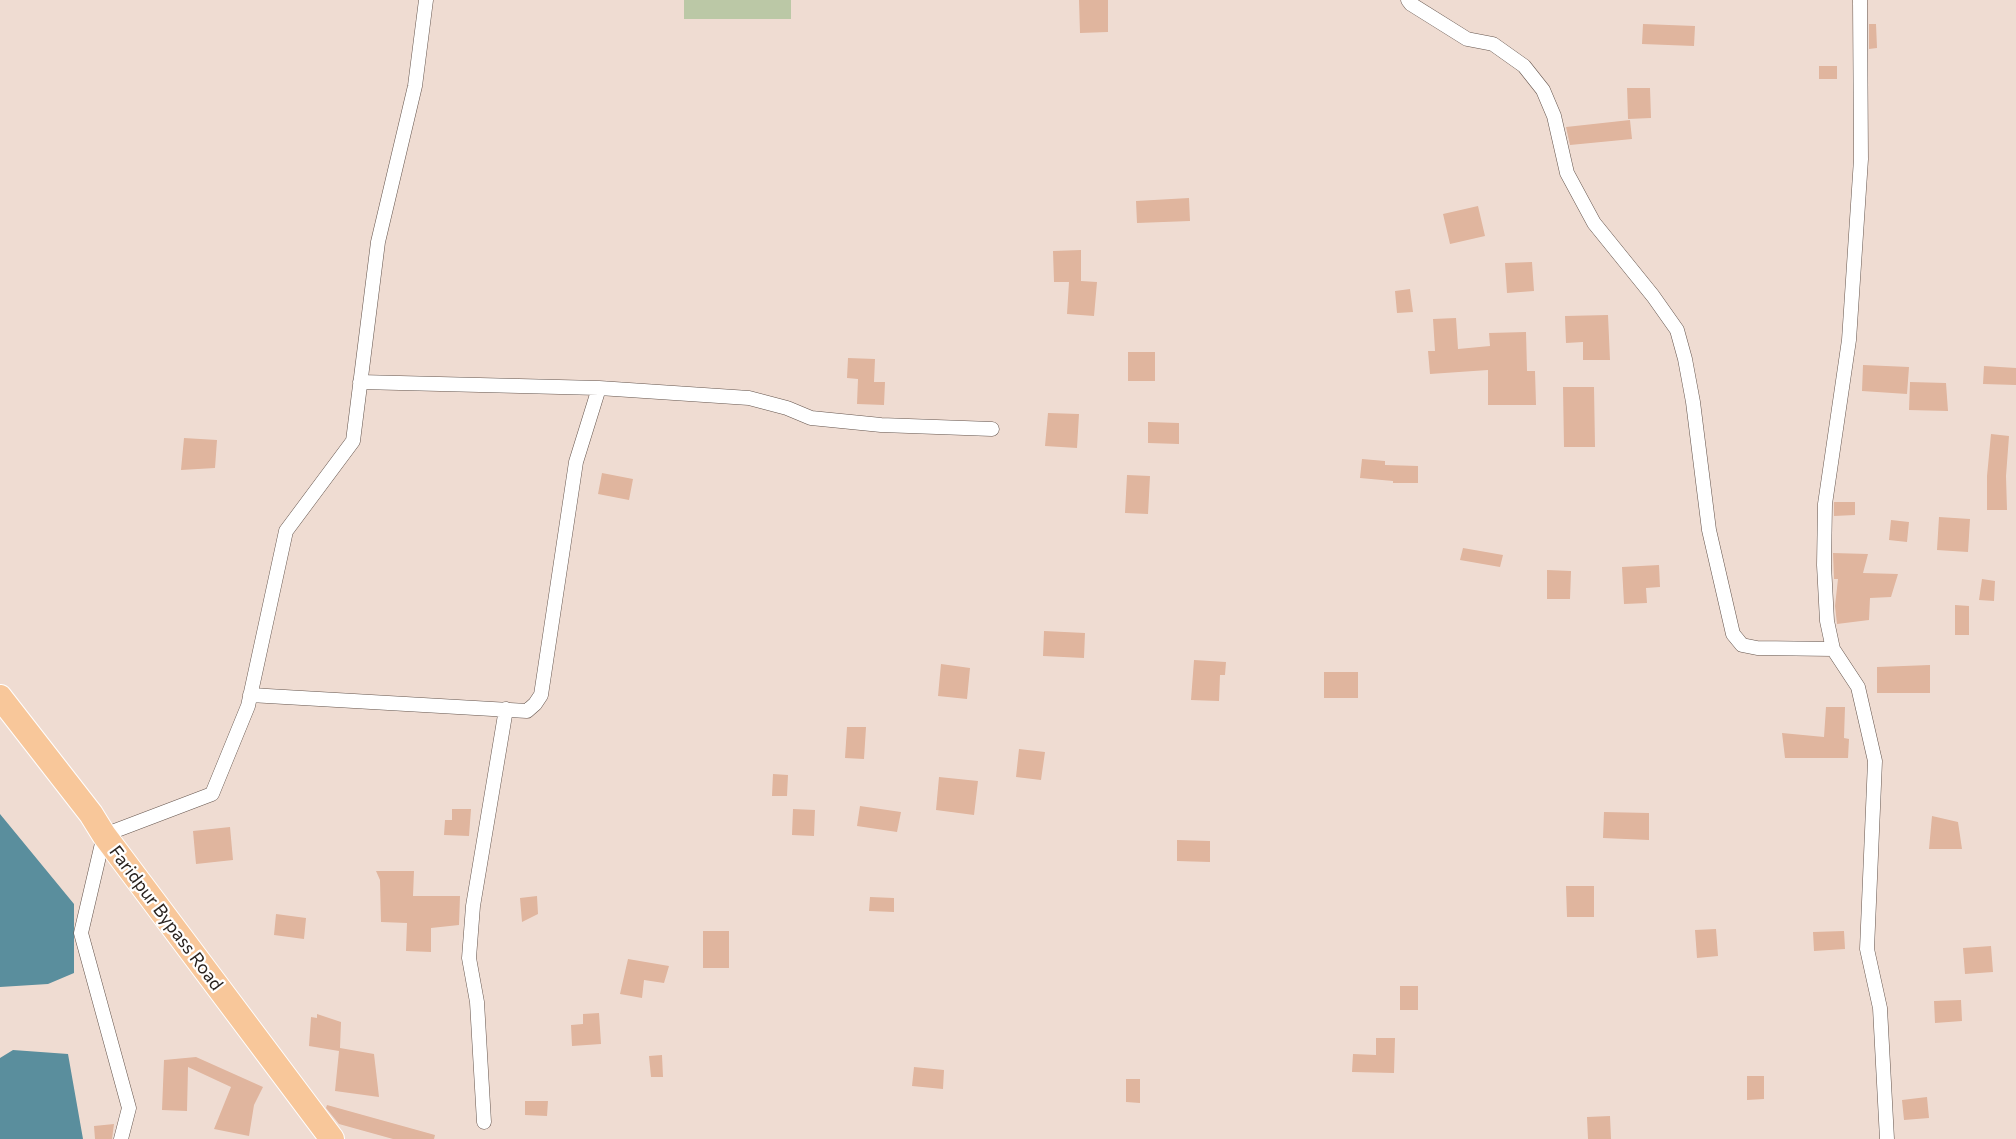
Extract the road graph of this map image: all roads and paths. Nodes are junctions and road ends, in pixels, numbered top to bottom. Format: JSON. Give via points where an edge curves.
{"nodes":[{"id":1,"x":426,"y":0,"type":"edge"},
{"id":2,"x":1408,"y":0,"type":"edge"},
{"id":3,"x":1860,"y":0,"type":"edge"},
{"id":4,"x":360,"y":382,"type":"junction"},
{"id":5,"x":599,"y":388,"type":"junction"},
{"id":6,"x":992,"y":429,"type":"dead end"},
{"id":7,"x":1833,"y":649,"type":"junction"},
{"id":8,"x":250,"y":695,"type":"junction"},
{"id":9,"x":0,"y":697,"type":"edge"},
{"id":10,"x":506,"y":710,"type":"junction"},
{"id":11,"x":104,"y":835,"type":"junction"},
{"id":12,"x":484,"y":1122,"type":"dead end"},
{"id":13,"x":121,"y":1139,"type":"edge"},
{"id":14,"x":332,"y":1139,"type":"edge"},
{"id":15,"x":1887,"y":1139,"type":"edge"}],
"edges":[{"from":1,"to":4,"type":"street","via":[[415,86],[378,242]]},
{"from":2,"to":7,"type":"street","via":[[1467,39],[1492,44],[1524,66],[1543,90],[1554,116],[1567,173],[1594,223],[1677,330],[1693,402],[1709,530],[1733,634],[1742,645],[1757,648]]},
{"from":3,"to":7,"type":"street","via":[[1862,159],[1850,340],[1825,504],[1824,576]]},
{"from":4,"to":5,"type":"street"},
{"from":4,"to":8,"type":"street","via":[[353,441],[286,531]]},
{"from":5,"to":6,"type":"street","via":[[749,398],[811,418]]},
{"from":5,"to":10,"type":"street","via":[[576,462],[541,694],[527,711]]},
{"from":7,"to":15,"type":"street","via":[[1858,687],[1875,761],[1866,949],[1880,1008]]},
{"from":8,"to":10,"type":"street"},
{"from":8,"to":11,"type":"street","via":[[212,794]]},
{"from":9,"to":11,"type":"highway","name":"Faridpur Bypass Road","via":[[92,814]]},
{"from":10,"to":12,"type":"street","via":[[473,906],[470,958],[477,1002]]},
{"from":11,"to":13,"type":"street","via":[[81,933],[129,1108]]},
{"from":11,"to":14,"type":"highway","name":"Faridpur Bypass Road"}]}
